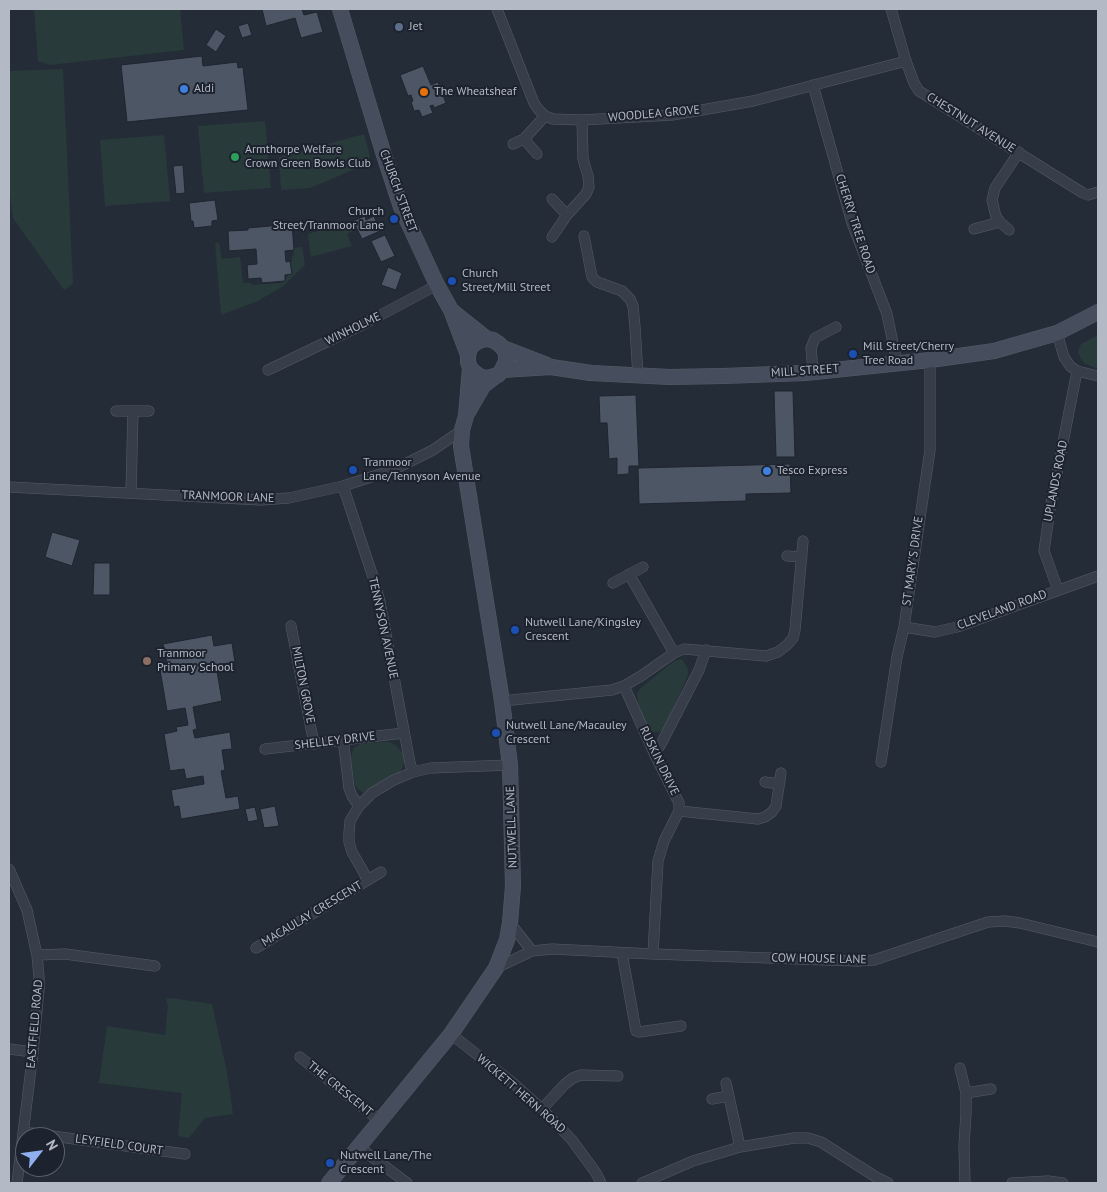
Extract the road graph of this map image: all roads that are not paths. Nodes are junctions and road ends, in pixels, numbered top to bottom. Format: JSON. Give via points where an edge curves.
{"nodes":[{"id":1,"x":340,"y":9,"type":"edge"},
{"id":2,"x":496,"y":9,"type":"edge"},
{"id":3,"x":892,"y":9,"type":"edge"},
{"id":4,"x":906,"y":61,"type":"junction"},
{"id":5,"x":813,"y":85,"type":"junction"},
{"id":6,"x":545,"y":116,"type":"junction"},
{"id":7,"x":582,"y":120,"type":"junction"},
{"id":8,"x":524,"y":139,"type":"junction"},
{"id":9,"x":513,"y":144,"type":"dead end"},
{"id":10,"x":1019,"y":152,"type":"junction"},
{"id":11,"x":537,"y":154,"type":"dead end"},
{"id":12,"x":1098,"y":192,"type":"edge"},
{"id":13,"x":552,"y":200,"type":"dead end"},
{"id":14,"x":567,"y":215,"type":"junction"},
{"id":15,"x":1000,"y":222,"type":"junction"},
{"id":16,"x":974,"y":229,"type":"dead end"},
{"id":17,"x":1009,"y":230,"type":"dead end"},
{"id":18,"x":584,"y":236,"type":"dead end"},
{"id":19,"x":552,"y":237,"type":"dead end"},
{"id":20,"x":437,"y":285,"type":"junction"},
{"id":21,"x":451,"y":310,"type":"junction"},
{"id":22,"x":1098,"y":312,"type":"edge"},
{"id":23,"x":836,"y":327,"type":"dead end"},
{"id":24,"x":1057,"y":334,"type":"junction"},
{"id":25,"x":487,"y":339,"type":"junction"},
{"id":26,"x":503,"y":348,"type":"junction"},
{"id":27,"x":930,"y":360,"type":"junction"},
{"id":28,"x":469,"y":361,"type":"junction"},
{"id":29,"x":897,"y":363,"type":"junction"},
{"id":30,"x":551,"y":367,"type":"junction"},
{"id":31,"x":268,"y":370,"type":"dead end"},
{"id":32,"x":1077,"y":371,"type":"junction"},
{"id":33,"x":500,"y":372,"type":"junction"},
{"id":34,"x":812,"y":372,"type":"junction"},
{"id":35,"x":638,"y":376,"type":"junction"},
{"id":36,"x":1098,"y":376,"type":"edge"},
{"id":37,"x":116,"y":411,"type":"dead end"},
{"id":38,"x":133,"y":411,"type":"junction"},
{"id":39,"x":149,"y":411,"type":"dead end"},
{"id":40,"x":464,"y":423,"type":"junction"},
{"id":41,"x":343,"y":486,"type":"junction"},
{"id":42,"x":9,"y":487,"type":"edge"},
{"id":43,"x":131,"y":493,"type":"junction"},
{"id":44,"x":803,"y":541,"type":"dead end"},
{"id":45,"x":788,"y":556,"type":"dead end"},
{"id":46,"x":802,"y":557,"type":"junction"},
{"id":47,"x":644,"y":567,"type":"dead end"},
{"id":48,"x":629,"y":574,"type":"junction"},
{"id":49,"x":1098,"y":576,"type":"edge"},
{"id":50,"x":613,"y":583,"type":"dead end"},
{"id":51,"x":1058,"y":590,"type":"junction"},
{"id":52,"x":292,"y":626,"type":"dead end"},
{"id":53,"x":904,"y":627,"type":"junction"},
{"id":54,"x":706,"y":650,"type":"junction"},
{"id":55,"x":674,"y":652,"type":"junction"},
{"id":56,"x":624,"y":686,"type":"junction"},
{"id":57,"x":502,"y":701,"type":"junction"},
{"id":58,"x":404,"y":733,"type":"junction"},
{"id":59,"x":342,"y":740,"type":"junction"},
{"id":60,"x":314,"y":744,"type":"junction"},
{"id":61,"x":265,"y":749,"type":"dead end"},
{"id":62,"x":654,"y":753,"type":"junction"},
{"id":63,"x":881,"y":762,"type":"dead end"},
{"id":64,"x":510,"y":765,"type":"junction"},
{"id":65,"x":412,"y":772,"type":"junction"},
{"id":66,"x":781,"y":773,"type":"dead end"},
{"id":67,"x":765,"y":782,"type":"dead end"},
{"id":68,"x":779,"y":784,"type":"junction"},
{"id":69,"x":359,"y":806,"type":"junction"},
{"id":70,"x":679,"y":811,"type":"junction"},
{"id":71,"x":9,"y":869,"type":"edge"},
{"id":72,"x":381,"y":872,"type":"dead end"},
{"id":73,"x":368,"y":880,"type":"junction"},
{"id":74,"x":510,"y":923,"type":"junction"},
{"id":75,"x":1098,"y":942,"type":"edge"},
{"id":76,"x":256,"y":948,"type":"dead end"},
{"id":77,"x":532,"y":950,"type":"junction"},
{"id":78,"x":622,"y":953,"type":"junction"},
{"id":79,"x":653,"y":954,"type":"junction"},
{"id":80,"x":38,"y":955,"type":"junction"},
{"id":81,"x":155,"y":966,"type":"dead end"},
{"id":82,"x":496,"y":968,"type":"junction"},
{"id":83,"x":681,"y":1026,"type":"dead end"},
{"id":84,"x":451,"y":1034,"type":"junction"},
{"id":85,"x":9,"y":1049,"type":"edge"},
{"id":86,"x":33,"y":1052,"type":"junction"},
{"id":87,"x":300,"y":1056,"type":"dead end"},
{"id":88,"x":960,"y":1068,"type":"dead end"},
{"id":89,"x":618,"y":1076,"type":"dead end"},
{"id":90,"x":726,"y":1082,"type":"dead end"},
{"id":91,"x":991,"y":1088,"type":"dead end"},
{"id":92,"x":966,"y":1093,"type":"junction"},
{"id":93,"x":729,"y":1096,"type":"junction"},
{"id":94,"x":712,"y":1099,"type":"dead end"},
{"id":95,"x":542,"y":1109,"type":"junction"},
{"id":96,"x":380,"y":1121,"type":"junction"},
{"id":97,"x":24,"y":1127,"type":"edge"},
{"id":98,"x":65,"y":1138,"type":"edge"},
{"id":99,"x":360,"y":1147,"type":"junction"},
{"id":100,"x":740,"y":1147,"type":"junction"},
{"id":101,"x":185,"y":1154,"type":"dead end"},
{"id":102,"x":329,"y":1183,"type":"edge"},
{"id":103,"x":407,"y":1183,"type":"edge"},
{"id":104,"x":601,"y":1183,"type":"edge"},
{"id":105,"x":642,"y":1183,"type":"edge"},
{"id":106,"x":888,"y":1183,"type":"edge"},
{"id":107,"x":965,"y":1183,"type":"edge"},
{"id":108,"x":1012,"y":1183,"type":"edge"},
{"id":109,"x":1063,"y":1183,"type":"edge"}],
"edges":[{"from":1,"to":20,"type":"street","name":"CHURCH STREET","via":[[401,207]]},
{"from":2,"to":6,"type":"street","via":[[534,103]]},
{"from":3,"to":4,"type":"street","name":"CHESTNUT AVENUE"},
{"from":4,"to":5,"type":"street","name":"WOODLEA GROVE"},
{"from":4,"to":10,"type":"street","name":"CHESTNUT AVENUE","via":[[919,91]]},
{"from":5,"to":7,"type":"street","name":"WOODLEA GROVE","via":[[753,101],[672,115]]},
{"from":5,"to":29,"type":"street","name":"CHERRY TREE ROAD","via":[[852,222],[887,314]]},
{"from":6,"to":7,"type":"street","name":"WOODLEA GROVE"},
{"from":6,"to":8,"type":"street"},
{"from":7,"to":14,"type":"street","via":[[583,160],[589,187]]},
{"from":8,"to":9,"type":"street"},
{"from":8,"to":11,"type":"street"},
{"from":10,"to":12,"type":"street","name":"CHESTNUT AVENUE","via":[[1083,194]]},
{"from":10,"to":15,"type":"street","via":[[995,188],[992,200]]},
{"from":13,"to":14,"type":"street"},
{"from":14,"to":19,"type":"street"},
{"from":15,"to":16,"type":"street"},
{"from":15,"to":17,"type":"street"},
{"from":18,"to":35,"type":"street","via":[[592,277],[622,291],[633,306]]},
{"from":20,"to":21,"type":"street","name":"CHURCH STREET"},
{"from":20,"to":31,"type":"street","name":"WINHOLME"},
{"from":21,"to":25,"type":"street","name":"CHURCH STREET"},
{"from":21,"to":28,"type":"street","name":"CHURCH STREET"},
{"from":22,"to":24,"type":"street","name":"MILL STREET"},
{"from":23,"to":34,"type":"street","via":[[815,338]]},
{"from":24,"to":27,"type":"street","name":"MILL STREET","via":[[994,351]]},
{"from":24,"to":32,"type":"street","via":[[1064,357]]},
{"from":25,"to":26,"type":"street"},
{"from":25,"to":28,"type":"street","via":[[470,348]]},
{"from":26,"to":30,"type":"street","name":"MILL STREET"},
{"from":26,"to":33,"type":"street","via":[[506,361]]},
{"from":27,"to":29,"type":"street","name":"MILL STREET"},
{"from":27,"to":53,"type":"street","name":"ST MARY'S DRIVE","via":[[930,450]]},
{"from":28,"to":33,"type":"street","via":[[475,374],[482,377],[488,378]]},
{"from":28,"to":40,"type":"street","name":"NUTWELL LANE"},
{"from":29,"to":34,"type":"street","name":"MILL STREET"},
{"from":30,"to":33,"type":"street","name":"MILL STREET"},
{"from":30,"to":35,"type":"street","name":"MILL STREET"},
{"from":32,"to":36,"type":"street"},
{"from":32,"to":51,"type":"street","name":"UPLANDS ROAD","via":[[1044,551]]},
{"from":33,"to":40,"type":"street","via":[[483,386]]},
{"from":34,"to":35,"type":"street","name":"MILL STREET"},
{"from":37,"to":38,"type":"street"},
{"from":38,"to":39,"type":"street"},
{"from":38,"to":43,"type":"street"},
{"from":40,"to":41,"type":"street","name":"TRANMOOR LANE","via":[[433,450],[414,461]]},
{"from":40,"to":57,"type":"street","name":"NUTWELL LANE","via":[[461,446]]},
{"from":41,"to":43,"type":"street","name":"TRANMOOR LANE","via":[[289,498],[261,500]]},
{"from":41,"to":58,"type":"street","name":"TENNYSON AVENUE","via":[[380,602]]},
{"from":42,"to":43,"type":"street","name":"TRANMOOR LANE"},
{"from":44,"to":46,"type":"street"},
{"from":45,"to":46,"type":"street"},
{"from":46,"to":54,"type":"street","via":[[795,630],[787,645],[766,656]]},
{"from":47,"to":48,"type":"street"},
{"from":48,"to":50,"type":"street"},
{"from":48,"to":55,"type":"street"},
{"from":49,"to":51,"type":"street","name":"CLEVELAND ROAD"},
{"from":51,"to":53,"type":"street","name":"CLEVELAND ROAD","via":[[956,627],[935,632]]},
{"from":52,"to":60,"type":"street","name":"MILTON GROVE"},
{"from":53,"to":63,"type":"street","name":"ST MARY'S DRIVE"},
{"from":54,"to":55,"type":"street"},
{"from":54,"to":62,"type":"street","via":[[699,670]]},
{"from":55,"to":56,"type":"street"},
{"from":56,"to":57,"type":"street","via":[[604,692]]},
{"from":56,"to":62,"type":"street","name":"RUSKIN DRIVE"},
{"from":57,"to":64,"type":"street","name":"NUTWELL LANE"},
{"from":58,"to":59,"type":"street","name":"SHELLEY DRIVE"},
{"from":58,"to":65,"type":"street","name":"TENNYSON AVENUE"},
{"from":59,"to":60,"type":"street","name":"SHELLEY DRIVE"},
{"from":59,"to":69,"type":"street","via":[[352,796]]},
{"from":60,"to":61,"type":"street","name":"SHELLEY DRIVE"},
{"from":62,"to":70,"type":"street","name":"RUSKIN DRIVE","via":[[677,798]]},
{"from":64,"to":65,"type":"street","name":"MACAULAY CRESCENT","via":[[430,768]]},
{"from":64,"to":74,"type":"street","name":"NUTWELL LANE","via":[[513,886]]},
{"from":65,"to":69,"type":"street","name":"MACAULAY CRESCENT","via":[[372,793]]},
{"from":66,"to":68,"type":"street"},
{"from":67,"to":68,"type":"street"},
{"from":68,"to":70,"type":"street","via":[[776,806],[765,818]]},
{"from":69,"to":73,"type":"street","name":"MACAULAY CRESCENT","via":[[350,821],[349,842]]},
{"from":70,"to":79,"type":"street","name":"RUSKIN DRIVE","via":[[658,861]]},
{"from":71,"to":80,"type":"street","name":"EASTFIELD ROAD","via":[[27,910]]},
{"from":72,"to":73,"type":"street","name":"MACAULAY CRESCENT"},
{"from":73,"to":76,"type":"street","name":"MACAULAY CRESCENT"},
{"from":74,"to":77,"type":"street"},
{"from":74,"to":82,"type":"street","name":"NUTWELL LANE"},
{"from":75,"to":79,"type":"street","name":"COW HOUSE LANE","via":[[1005,921],[988,922],[874,960],[857,962]]},
{"from":77,"to":78,"type":"street","name":"COW HOUSE LANE"},
{"from":77,"to":82,"type":"street","name":"COW HOUSE LANE"},
{"from":78,"to":79,"type":"street","name":"COW HOUSE LANE"},
{"from":78,"to":83,"type":"street","via":[[636,1031]]},
{"from":80,"to":81,"type":"street","via":[[65,954]]},
{"from":80,"to":86,"type":"street","name":"EASTFIELD ROAD","via":[[39,989]]},
{"from":82,"to":84,"type":"street","name":"NUTWELL LANE"},
{"from":84,"to":95,"type":"street","name":"WICKETT HERN ROAD"},
{"from":84,"to":96,"type":"street","name":"NUTWELL LANE"},
{"from":85,"to":86,"type":"street"},
{"from":86,"to":97,"type":"street","name":"EASTFIELD ROAD"},
{"from":87,"to":96,"type":"street","name":"THE CRESCENT"},
{"from":88,"to":92,"type":"street"},
{"from":89,"to":95,"type":"street","via":[[581,1075],[573,1078]]},
{"from":90,"to":93,"type":"street"},
{"from":91,"to":92,"type":"street"},
{"from":92,"to":107,"type":"street"},
{"from":93,"to":94,"type":"street"},
{"from":93,"to":100,"type":"street"},
{"from":95,"to":104,"type":"street","name":"WICKETT HERN ROAD","via":[[572,1140]]},
{"from":96,"to":99,"type":"street","name":"NUTWELL LANE"},
{"from":98,"to":101,"type":"street","name":"LEYFIELD COURT"},
{"from":99,"to":102,"type":"street","name":"NUTWELL LANE"},
{"from":99,"to":103,"type":"street"},
{"from":100,"to":105,"type":"street","via":[[693,1161]]},
{"from":100,"to":106,"type":"street","via":[[808,1138],[821,1142]]},
{"from":108,"to":109,"type":"street"}]}
